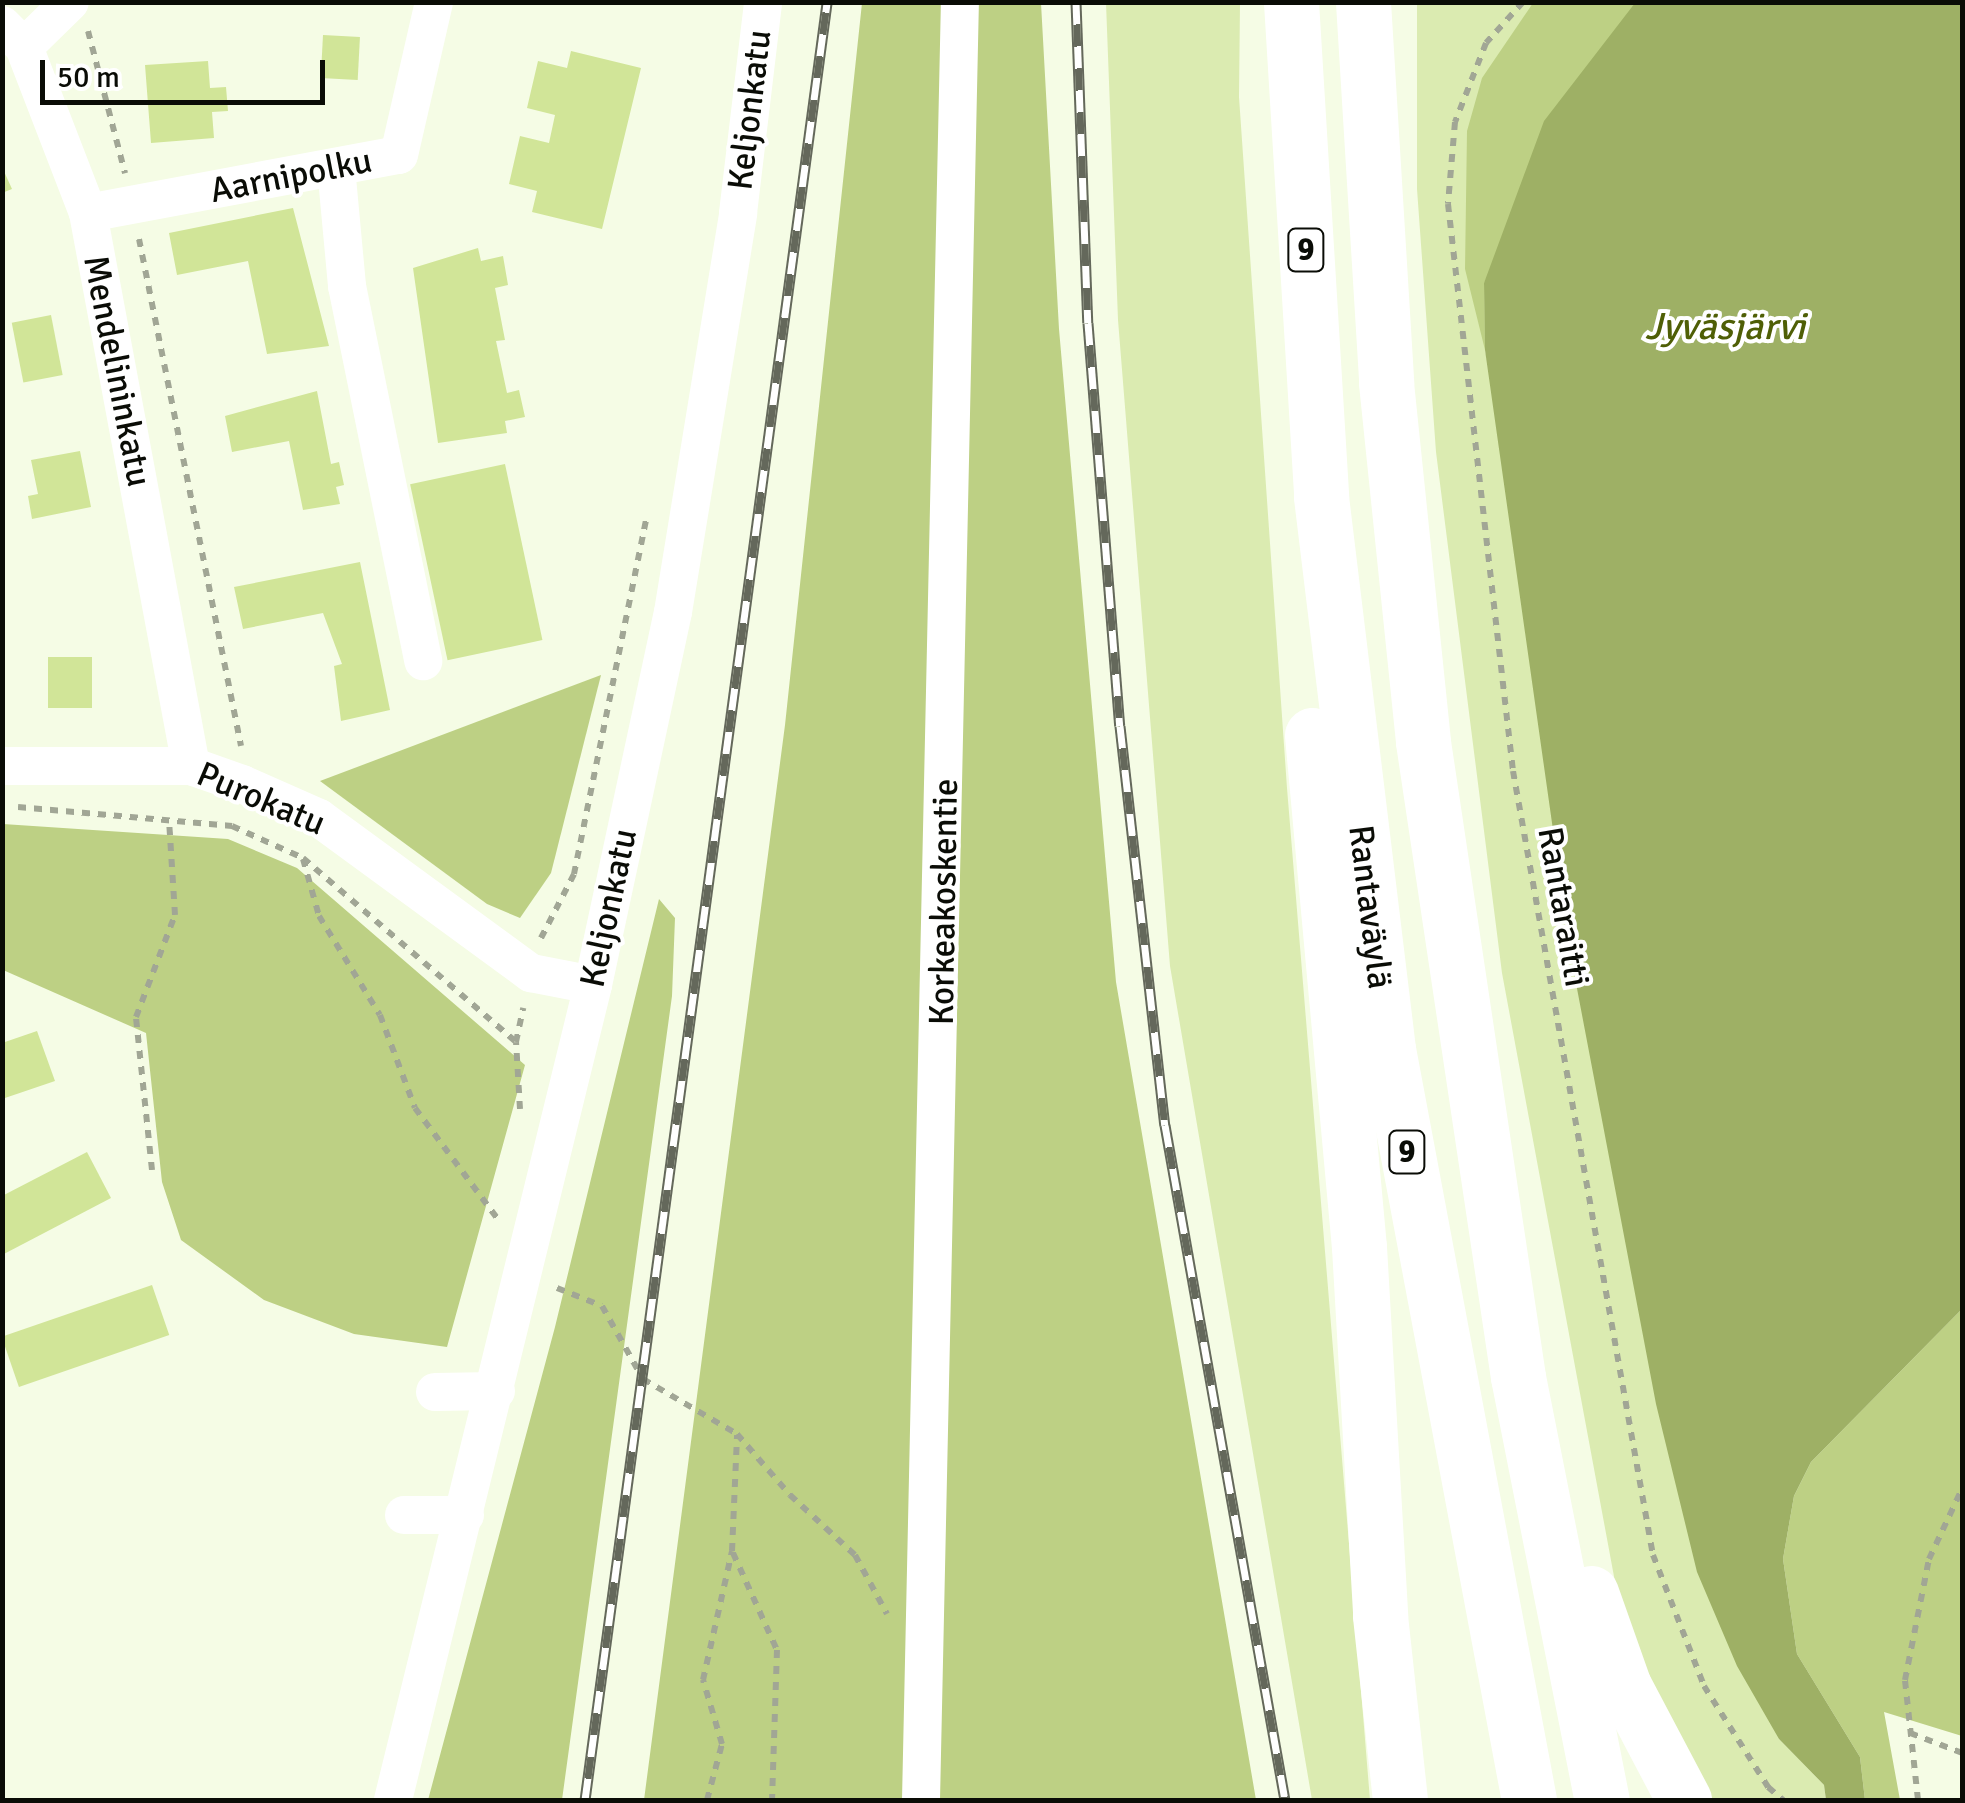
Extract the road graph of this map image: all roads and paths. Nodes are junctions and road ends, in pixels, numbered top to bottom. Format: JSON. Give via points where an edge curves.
{"nodes":[{"id":1,"x":434,"y":2,"type":"edge"},
{"id":2,"x":763,"y":2,"type":"edge"},
{"id":3,"x":960,"y":2,"type":"edge"},
{"id":4,"x":1291,"y":2,"type":"edge"},
{"id":5,"x":1363,"y":2,"type":"edge"},
{"id":6,"x":1522,"y":2,"type":"edge"},
{"id":7,"x":69,"y":3,"type":"edge"},
{"id":8,"x":13,"y":36,"type":"edge"},
{"id":9,"x":336,"y":168,"type":"junction"},
{"id":10,"x":132,"y":207,"type":"junction"},
{"id":11,"x":88,"y":214,"type":"junction"},
{"id":12,"x":1321,"y":497,"type":"junction"},
{"id":13,"x":648,"y":510,"type":"dead end"},
{"id":14,"x":424,"y":661,"type":"dead end"},
{"id":15,"x":2,"y":766,"type":"edge"},
{"id":16,"x":191,"y":766,"type":"junction"},
{"id":17,"x":242,"y":784,"type":"junction"},
{"id":18,"x":2,"y":807,"type":"edge"},
{"id":19,"x":169,"y":819,"type":"junction"},
{"id":20,"x":232,"y":826,"type":"junction"},
{"id":21,"x":303,"y":858,"type":"junction"},
{"id":22,"x":531,"y":973,"type":"junction"},
{"id":23,"x":593,"y":984,"type":"junction"},
{"id":24,"x":516,"y":1042,"type":"junction"},
{"id":25,"x":519,"y":1113,"type":"dead end"},
{"id":26,"x":152,"y":1170,"type":"dead end"},
{"id":27,"x":500,"y":1201,"type":"dead end"},
{"id":28,"x":497,"y":1218,"type":"junction"},
{"id":29,"x":493,"y":1238,"type":"dead end"},
{"id":30,"x":524,"y":1274,"type":"junction"},
{"id":31,"x":1518,"y":1377,"type":"junction"},
{"id":32,"x":496,"y":1390,"type":"junction"},
{"id":33,"x":435,"y":1392,"type":"dead end"},
{"id":34,"x":737,"y":1434,"type":"junction"},
{"id":35,"x":1962,"y":1489,"type":"edge"},
{"id":36,"x":404,"y":1515,"type":"dead end"},
{"id":37,"x":465,"y":1515,"type":"junction"},
{"id":38,"x":732,"y":1551,"type":"junction"},
{"id":39,"x":892,"y":1621,"type":"dead end"},
{"id":40,"x":1910,"y":1732,"type":"junction"},
{"id":41,"x":1962,"y":1753,"type":"edge"},
{"id":42,"x":394,"y":1800,"type":"edge"},
{"id":43,"x":706,"y":1800,"type":"edge"},
{"id":44,"x":772,"y":1800,"type":"edge"},
{"id":45,"x":921,"y":1800,"type":"edge"},
{"id":46,"x":1400,"y":1800,"type":"edge"},
{"id":47,"x":1529,"y":1800,"type":"edge"},
{"id":48,"x":1602,"y":1800,"type":"edge"},
{"id":49,"x":1684,"y":1800,"type":"edge"},
{"id":50,"x":1783,"y":1800,"type":"edge"},
{"id":51,"x":1918,"y":1800,"type":"edge"}],
"edges":[{"from":1,"to":9,"type":"street","name":"Aarnipolku","via":[[400,155]]},
{"from":2,"to":23,"type":"street","name":"Keljonkatu","via":[[738,214],[674,612]]},
{"from":3,"to":45,"type":"street","name":"Korkeakoskentie"},
{"from":4,"to":12,"type":"highway","name":"Rantaväylä","number":"9"},
{"from":5,"to":31,"type":"highway","number":"9","via":[[1386,383],[1423,742]]},
{"from":6,"to":50,"type":"path","name":"Rantaraitti","via":[[1486,43],[1455,122],[1448,204],[1513,771],[1653,1555],[1704,1686]]},
{"from":7,"to":8,"type":"street","name":"Mendelininkatu"},
{"from":7,"to":10,"type":"path","via":[[94,40]]},
{"from":8,"to":11,"type":"street","name":"Mendelininkatu"},
{"from":9,"to":10,"type":"street","name":"Aarnipolku"},
{"from":9,"to":14,"type":"street","via":[[347,286]]},
{"from":10,"to":11,"type":"street","name":"Aarnipolku"},
{"from":10,"to":17,"type":"path","via":[[242,751]]},
{"from":11,"to":16,"type":"street","name":"Mendelininkatu"},
{"from":12,"to":46,"type":"highway","via":[[1309,706]]},
{"from":12,"to":47,"type":"highway","name":"Rantaväylä","number":"9","via":[[1388,1049]]},
{"from":13,"to":22,"type":"path","via":[[574,874],[545,922]]},
{"from":15,"to":16,"type":"street","name":"Purokatu"},
{"from":16,"to":17,"type":"street","name":"Purokatu"},
{"from":17,"to":20,"type":"path"},
{"from":17,"to":22,"type":"street","name":"Purokatu","via":[[320,818]]},
{"from":18,"to":19,"type":"path"},
{"from":19,"to":20,"type":"path"},
{"from":19,"to":26,"type":"path","via":[[175,915],[136,1017]]},
{"from":20,"to":21,"type":"path"},
{"from":21,"to":24,"type":"path"},
{"from":21,"to":28,"type":"path","via":[[319,916],[380,1015],[415,1108]]},
{"from":22,"to":23,"type":"street","name":"Purokatu"},
{"from":22,"to":24,"type":"path"},
{"from":23,"to":30,"type":"street","name":"Keljonkatu"},
{"from":24,"to":25,"type":"path"},
{"from":27,"to":28,"type":"path"},
{"from":28,"to":29,"type":"path"},
{"from":30,"to":32,"type":"street","name":"Keljonkatu"},
{"from":30,"to":34,"type":"path","via":[[602,1306],[644,1379]]},
{"from":31,"to":48,"type":"highway","number":"9"},
{"from":31,"to":49,"type":"highway","via":[[1624,1686]]},
{"from":32,"to":33,"type":"street"},
{"from":32,"to":37,"type":"street","name":"Keljonkatu"},
{"from":34,"to":38,"type":"path"},
{"from":34,"to":39,"type":"path","via":[[856,1555]]},
{"from":35,"to":40,"type":"path","via":[[1929,1559],[1916,1612],[1905,1680]]},
{"from":36,"to":37,"type":"street"},
{"from":37,"to":42,"type":"street","name":"Keljonkatu"},
{"from":38,"to":43,"type":"path","via":[[704,1680],[722,1744]]},
{"from":38,"to":44,"type":"path","via":[[777,1650]]},
{"from":40,"to":41,"type":"path"},
{"from":40,"to":51,"type":"path"}]}
